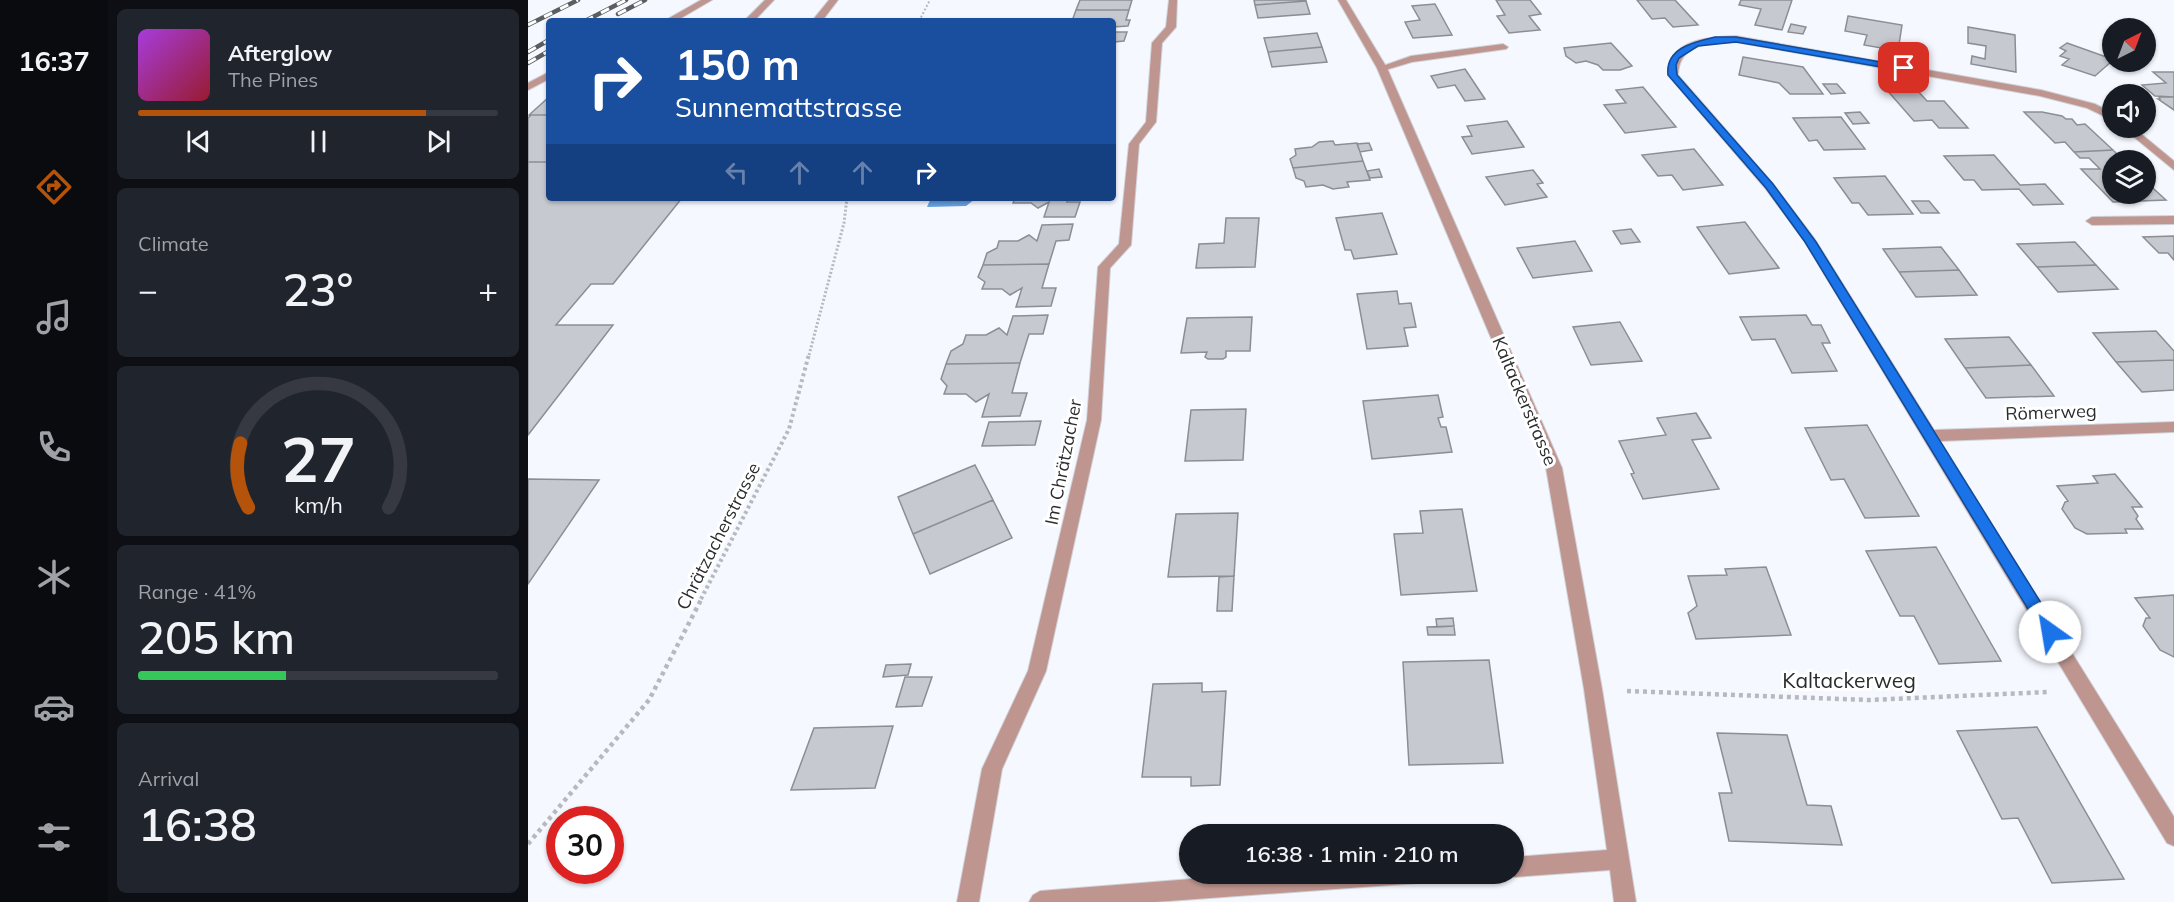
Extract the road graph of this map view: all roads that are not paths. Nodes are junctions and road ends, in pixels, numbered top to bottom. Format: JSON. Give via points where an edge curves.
{"nodes":[{"id":1,"x":708,"y":0,"type":"edge"},
{"id":2,"x":770,"y":0,"type":"edge"},
{"id":3,"x":834,"y":0,"type":"edge"},
{"id":4,"x":1173,"y":0,"type":"edge"},
{"id":5,"x":1342,"y":0,"type":"edge"},
{"id":6,"x":675,"y":18,"type":"edge"},
{"id":7,"x":752,"y":18,"type":"edge"},
{"id":8,"x":819,"y":18,"type":"edge"},
{"id":9,"x":1503,"y":47,"type":"dead end"},
{"id":10,"x":1382,"y":68,"type":"junction"},
{"id":11,"x":546,"y":77,"type":"edge"},
{"id":12,"x":528,"y":87,"type":"edge"},
{"id":13,"x":2102,"y":112,"type":"edge"},
{"id":14,"x":2140,"y":138,"type":"edge"},
{"id":15,"x":2174,"y":168,"type":"edge"},
{"id":16,"x":2174,"y":220,"type":"edge"},
{"id":17,"x":2092,"y":221,"type":"dead end"},
{"id":18,"x":2174,"y":427,"type":"edge"},
{"id":19,"x":1929,"y":436,"type":"junction"},
{"id":20,"x":2174,"y":836,"type":"edge"},
{"id":21,"x":1619,"y":859,"type":"junction"},
{"id":22,"x":1524,"y":866,"type":"edge"},
{"id":23,"x":1259,"y":884,"type":"edge"},
{"id":24,"x":968,"y":902,"type":"edge"},
{"id":25,"x":1040,"y":902,"type":"edge"},
{"id":26,"x":1625,"y":902,"type":"edge"}],
"edges":[{"from":1,"to":6,"type":"street"},
{"from":2,"to":7,"type":"street"},
{"from":3,"to":8,"type":"street"},
{"from":4,"to":24,"type":"street","name":"Im Chrätzacher","via":[[1171,27],[1157,43],[1151,122],[1134,144],[1125,245],[1104,267],[1095,420],[1037,671],[992,769]]},
{"from":5,"to":10,"type":"street","name":"Kaltackerstrasse"},
{"from":9,"to":10,"type":"street","via":[[1411,59]]},
{"from":10,"to":21,"type":"street","name":"Kaltackerstrasse","via":[[1554,468]]},
{"from":11,"to":12,"type":"street"},
{"from":13,"to":19,"type":"street","via":[[2041,93],[1768,43],[1715,40],[1695,44],[1675,57],[1671,65],[1673,75],[1769,186],[1810,242]]},
{"from":14,"to":15,"type":"street"},
{"from":16,"to":17,"type":"street"},
{"from":18,"to":19,"type":"street","name":"Römerweg"},
{"from":19,"to":20,"type":"street"},
{"from":21,"to":22,"type":"street"},
{"from":21,"to":26,"type":"street","name":"Kaltackerstrasse"},
{"from":23,"to":25,"type":"street"}]}
